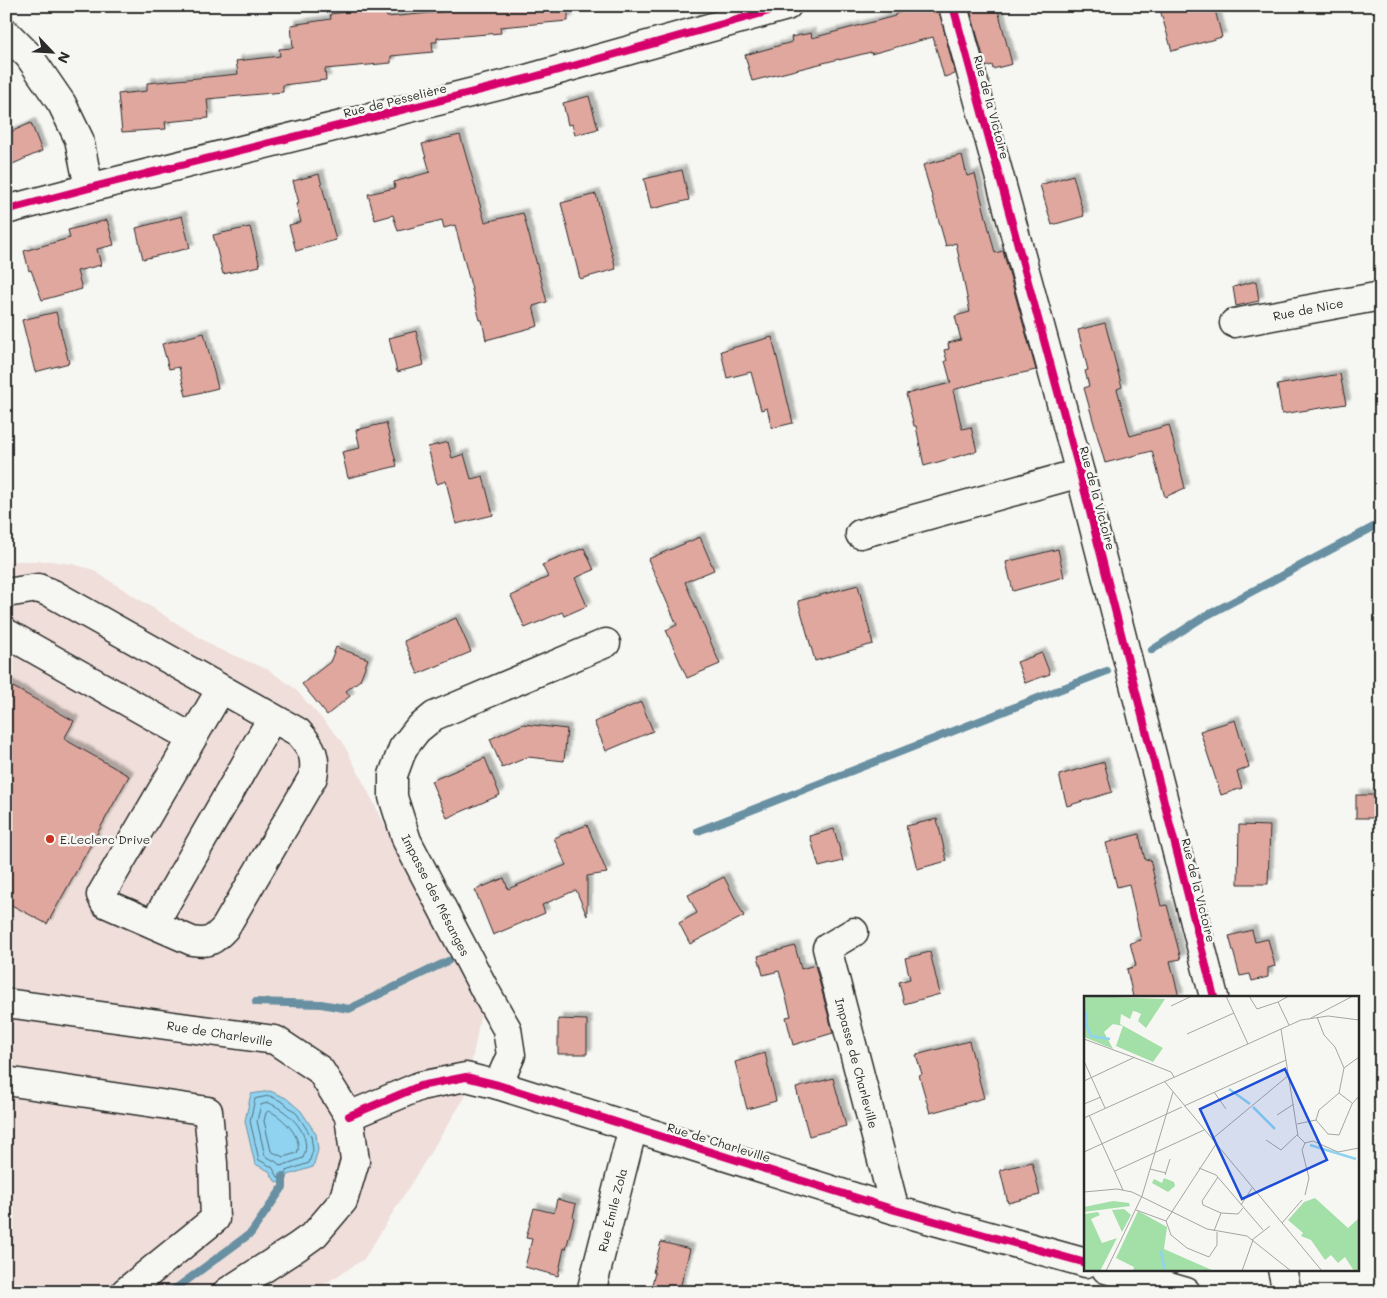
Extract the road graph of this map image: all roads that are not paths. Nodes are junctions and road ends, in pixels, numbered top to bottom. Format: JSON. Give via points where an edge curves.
{"nodes":[{"id":1,"x":787,"y":6,"type":"edge"},
{"id":2,"x":953,"y":6,"type":"edge"},
{"id":3,"x":6,"y":33,"type":"edge"},
{"id":4,"x":89,"y":188,"type":"junction"},
{"id":5,"x":6,"y":210,"type":"edge"},
{"id":6,"x":1381,"y":296,"type":"edge"},
{"id":7,"x":1234,"y":323,"type":"dead end"},
{"id":8,"x":1080,"y":473,"type":"junction"},
{"id":9,"x":860,"y":534,"type":"dead end"},
{"id":10,"x":6,"y":592,"type":"edge"},
{"id":11,"x":6,"y":633,"type":"edge"},
{"id":12,"x":606,"y":643,"type":"dead end"},
{"id":13,"x":221,"y":689,"type":"junction"},
{"id":14,"x":272,"y":718,"type":"junction"},
{"id":15,"x":192,"y":738,"type":"junction"},
{"id":16,"x":154,"y":924,"type":"junction"},
{"id":17,"x":854,"y":932,"type":"dead end"},
{"id":18,"x":1214,"y":996,"type":"edge"},
{"id":19,"x":6,"y":1003,"type":"edge"},
{"id":20,"x":6,"y":1081,"type":"edge"},
{"id":21,"x":498,"y":1085,"type":"junction"},
{"id":22,"x":349,"y":1116,"type":"junction"},
{"id":23,"x":633,"y":1127,"type":"junction"},
{"id":24,"x":895,"y":1210,"type":"junction"},
{"id":25,"x":1084,"y":1263,"type":"edge"},
{"id":26,"x":1109,"y":1270,"type":"edge"},
{"id":27,"x":1282,"y":1270,"type":"edge"},
{"id":28,"x":125,"y":1292,"type":"edge"},
{"id":29,"x":227,"y":1292,"type":"edge"},
{"id":30,"x":591,"y":1292,"type":"edge"},
{"id":31,"x":1186,"y":1292,"type":"edge"},
{"id":32,"x":1286,"y":1292,"type":"edge"}],
"edges":[{"from":1,"to":4,"type":"street","name":"Rue de Pesselière","via":[[530,78]]},
{"from":2,"to":8,"type":"street","name":"Rue de la Victoire"},
{"from":3,"to":4,"type":"street","via":[[29,56],[62,104],[79,139]]},
{"from":4,"to":5,"type":"street","name":"Rue de Pesselière"},
{"from":6,"to":7,"type":"street","name":"Rue de Nice"},
{"from":8,"to":9,"type":"street"},
{"from":8,"to":18,"type":"street","name":"Rue de la Victoire"},
{"from":10,"to":13,"type":"street","via":[[38,588],[54,594]]},
{"from":11,"to":15,"type":"street"},
{"from":12,"to":21,"type":"street","name":"Impasse des Mésanges","via":[[434,716],[416,730],[403,748],[393,775],[393,797],[407,841],[507,1029],[510,1055]]},
{"from":13,"to":14,"type":"street"},
{"from":13,"to":15,"type":"street"},
{"from":14,"to":16,"type":"street"},
{"from":14,"to":16,"type":"street","via":[[298,732],[308,742],[315,766],[313,777],[225,928],[215,939],[203,943],[192,941]]},
{"from":15,"to":16,"type":"street","via":[[102,895],[105,903]]},
{"from":17,"to":24,"type":"street","name":"Impasse de Charleville","via":[[827,948]]},
{"from":19,"to":22,"type":"street","name":"Rue de Charleville","via":[[276,1040],[320,1070]]},
{"from":20,"to":28,"type":"street","via":[[208,1111],[215,1219]]},
{"from":21,"to":22,"type":"street","name":"Rue de Charleville","via":[[466,1077],[420,1086]]},
{"from":21,"to":23,"type":"street","name":"Rue de Charleville"},
{"from":22,"to":29,"type":"street","via":[[355,1162],[343,1201],[315,1234]]},
{"from":23,"to":24,"type":"street","name":"Rue de Charleville"},
{"from":23,"to":30,"type":"street","name":"Rue Émile Zola"},
{"from":24,"to":25,"type":"street","name":"Rue de Charleville"},
{"from":26,"to":31,"type":"street"},
{"from":27,"to":32,"type":"street"}]}
